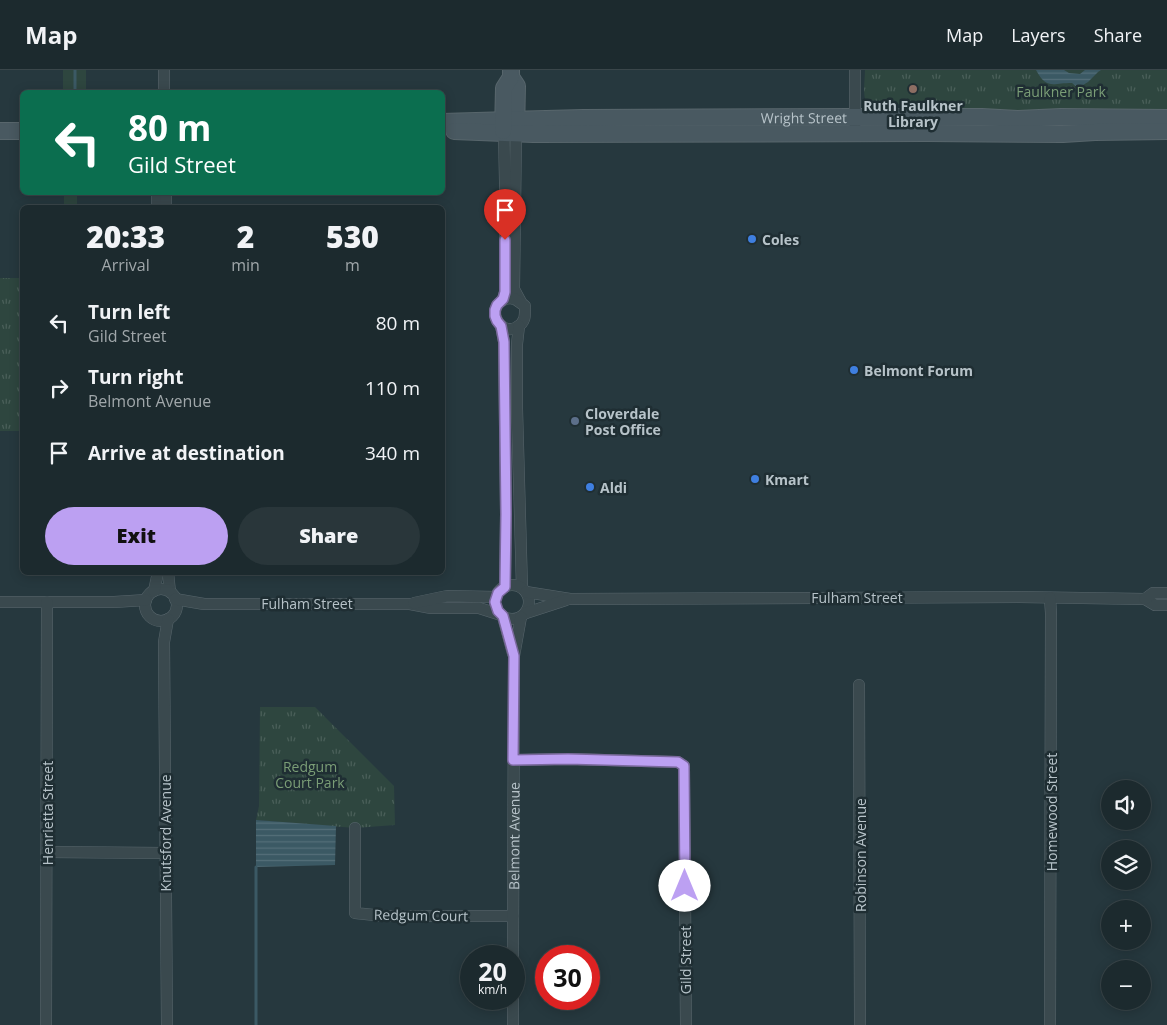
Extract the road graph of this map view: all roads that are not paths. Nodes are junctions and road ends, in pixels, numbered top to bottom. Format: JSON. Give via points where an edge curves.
{"nodes":[{"id":1,"x":164,"y":70,"type":"edge"},
{"id":2,"x":855,"y":70,"type":"edge"},
{"id":3,"x":511,"y":74,"type":"edge"},
{"id":4,"x":164,"y":88,"type":"dead end"},
{"id":5,"x":855,"y":117,"type":"junction"},
{"id":6,"x":1167,"y":118,"type":"edge"},
{"id":7,"x":445,"y":122,"type":"edge"},
{"id":8,"x":0,"y":123,"type":"edge"},
{"id":9,"x":20,"y":123,"type":"edge"},
{"id":10,"x":510,"y":127,"type":"junction"},
{"id":11,"x":0,"y":131,"type":"edge"},
{"id":12,"x":20,"y":131,"type":"edge"},
{"id":13,"x":445,"y":131,"type":"edge"},
{"id":14,"x":1167,"y":131,"type":"edge"},
{"id":15,"x":855,"y":134,"type":"junction"},
{"id":16,"x":503,"y":299,"type":"junction"},
{"id":17,"x":521,"y":302,"type":"junction"},
{"id":18,"x":501,"y":326,"type":"junction"},
{"id":19,"x":519,"y":326,"type":"junction"},
{"id":20,"x":157,"y":575,"type":"edge"},
{"id":21,"x":168,"y":575,"type":"edge"},
{"id":22,"x":505,"y":587,"type":"junction"},
{"id":23,"x":524,"y":590,"type":"junction"},
{"id":24,"x":1167,"y":593,"type":"edge"},
{"id":25,"x":172,"y":596,"type":"junction"},
{"id":26,"x":496,"y":597,"type":"junction"},
{"id":27,"x":1050,"y":598,"type":"junction"},
{"id":28,"x":570,"y":599,"type":"junction"},
{"id":29,"x":1145,"y":599,"type":"junction"},
{"id":30,"x":149,"y":600,"type":"junction"},
{"id":31,"x":0,"y":602,"type":"edge"},
{"id":32,"x":47,"y":602,"type":"junction"},
{"id":33,"x":204,"y":604,"type":"junction"},
{"id":34,"x":410,"y":604,"type":"junction"},
{"id":35,"x":1167,"y":606,"type":"edge"},
{"id":36,"x":524,"y":615,"type":"junction"},
{"id":37,"x":171,"y":616,"type":"junction"},
{"id":38,"x":502,"y":616,"type":"junction"},
{"id":39,"x":156,"y":620,"type":"junction"},
{"id":40,"x":164,"y":642,"type":"junction"},
{"id":41,"x":514,"y":656,"type":"junction"},
{"id":42,"x":859,"y":685,"type":"dead end"},
{"id":43,"x":513,"y":760,"type":"junction"},
{"id":44,"x":356,"y":828,"type":"dead end"},
{"id":45,"x":46,"y":852,"type":"junction"},
{"id":46,"x":165,"y":853,"type":"junction"},
{"id":47,"x":513,"y":916,"type":"junction"},
{"id":48,"x":513,"y":945,"type":"edge"},
{"id":49,"x":513,"y":1010,"type":"edge"},
{"id":50,"x":46,"y":1025,"type":"edge"},
{"id":51,"x":167,"y":1025,"type":"edge"},
{"id":52,"x":513,"y":1025,"type":"edge"},
{"id":53,"x":686,"y":1025,"type":"edge"},
{"id":54,"x":860,"y":1025,"type":"edge"},
{"id":55,"x":1050,"y":1025,"type":"edge"}],
"edges":[{"from":1,"to":4,"type":"street"},
{"from":2,"to":5,"type":"street"},
{"from":3,"to":10,"type":"street","name":"Belmont Avenue","via":[[504,88]]},
{"from":5,"to":6,"type":"street","name":"Wright Street"},
{"from":5,"to":10,"type":"street","name":"Wright Street","via":[[583,118]]},
{"from":5,"to":15,"type":"street"},
{"from":7,"to":10,"type":"street","name":"Wright Street"},
{"from":8,"to":9,"type":"street"},
{"from":10,"to":13,"type":"street","name":"Wright Street"},
{"from":10,"to":15,"type":"street","name":"Wright Street"},
{"from":10,"to":16,"type":"street","name":"Belmont Avenue","via":[[505,182]]},
{"from":10,"to":17,"type":"street","name":"Belmont Avenue","via":[[514,290]]},
{"from":11,"to":12,"type":"street"},
{"from":14,"to":15,"type":"street","name":"Wright Street"},
{"from":16,"to":17,"type":"street"},
{"from":16,"to":18,"type":"street","name":"Belmont Avenue","via":[[495,310]]},
{"from":17,"to":19,"type":"street","name":"Belmont Avenue","via":[[525,306],[525,317]]},
{"from":18,"to":19,"type":"street","via":[[510,329]]},
{"from":18,"to":22,"type":"street","name":"Belmont Avenue","via":[[504,342]]},
{"from":19,"to":23,"type":"street","name":"Belmont Avenue","via":[[517,409]]},
{"from":20,"to":30,"type":"street"},
{"from":21,"to":25,"type":"street"},
{"from":22,"to":23,"type":"street","via":[[510,585]]},
{"from":22,"to":26,"type":"street"},
{"from":23,"to":28,"type":"street","name":"Fulham Street"},
{"from":23,"to":36,"type":"street","name":"Belmont Avenue","via":[[530,603]]},
{"from":24,"to":29,"type":"street","name":"Fulham Street","via":[[1153,593]]},
{"from":25,"to":30,"type":"street","name":"Fulham Street","via":[[159,590]]},
{"from":25,"to":33,"type":"street","name":"Fulham Street"},
{"from":25,"to":37,"type":"street","via":[[176,609]]},
{"from":26,"to":34,"type":"street","name":"Fulham Street","via":[[447,596]]},
{"from":26,"to":38,"type":"street","name":"Belmont Avenue","via":[[496,606]]},
{"from":27,"to":28,"type":"street","name":"Fulham Street"},
{"from":27,"to":29,"type":"street","name":"Fulham Street"},
{"from":27,"to":55,"type":"street","name":"Homewood Street"},
{"from":28,"to":36,"type":"street","name":"Fulham Street"},
{"from":29,"to":35,"type":"street","name":"Fulham Street","via":[[1155,605]]},
{"from":30,"to":32,"type":"street","name":"Fulham Street"},
{"from":30,"to":39,"type":"street","via":[[152,618]]},
{"from":31,"to":32,"type":"street","name":"Fulham Street"},
{"from":32,"to":45,"type":"street","name":"Henrietta Street"},
{"from":33,"to":34,"type":"street","name":"Fulham Street"},
{"from":33,"to":37,"type":"street","name":"Fulham Street"},
{"from":34,"to":38,"type":"street","name":"Fulham Street","via":[[432,608],[479,608]]},
{"from":36,"to":38,"type":"street","via":[[512,619]]},
{"from":36,"to":41,"type":"street","name":"Belmont Avenue"},
{"from":37,"to":39,"type":"street","name":"Fulham Street","via":[[164,621]]},
{"from":37,"to":40,"type":"street","name":"Knutsford Avenue"},
{"from":38,"to":41,"type":"street","name":"Belmont Avenue"},
{"from":39,"to":40,"type":"street","name":"Knutsford Avenue"},
{"from":40,"to":46,"type":"street","name":"Knutsford Avenue"},
{"from":41,"to":43,"type":"street","name":"Belmont Avenue"},
{"from":42,"to":54,"type":"street","name":"Robinson Avenue"},
{"from":43,"to":47,"type":"street","name":"Belmont Avenue"},
{"from":43,"to":53,"type":"street","name":"Gild Street","via":[[678,762],[684,766]]},
{"from":44,"to":47,"type":"street","name":"Redgum Court","via":[[355,913]]},
{"from":45,"to":46,"type":"street"},
{"from":45,"to":50,"type":"street","name":"Henrietta Street"},
{"from":46,"to":51,"type":"street","name":"Knutsford Avenue"},
{"from":47,"to":48,"type":"street","name":"Belmont Avenue"},
{"from":49,"to":52,"type":"street"}]}
